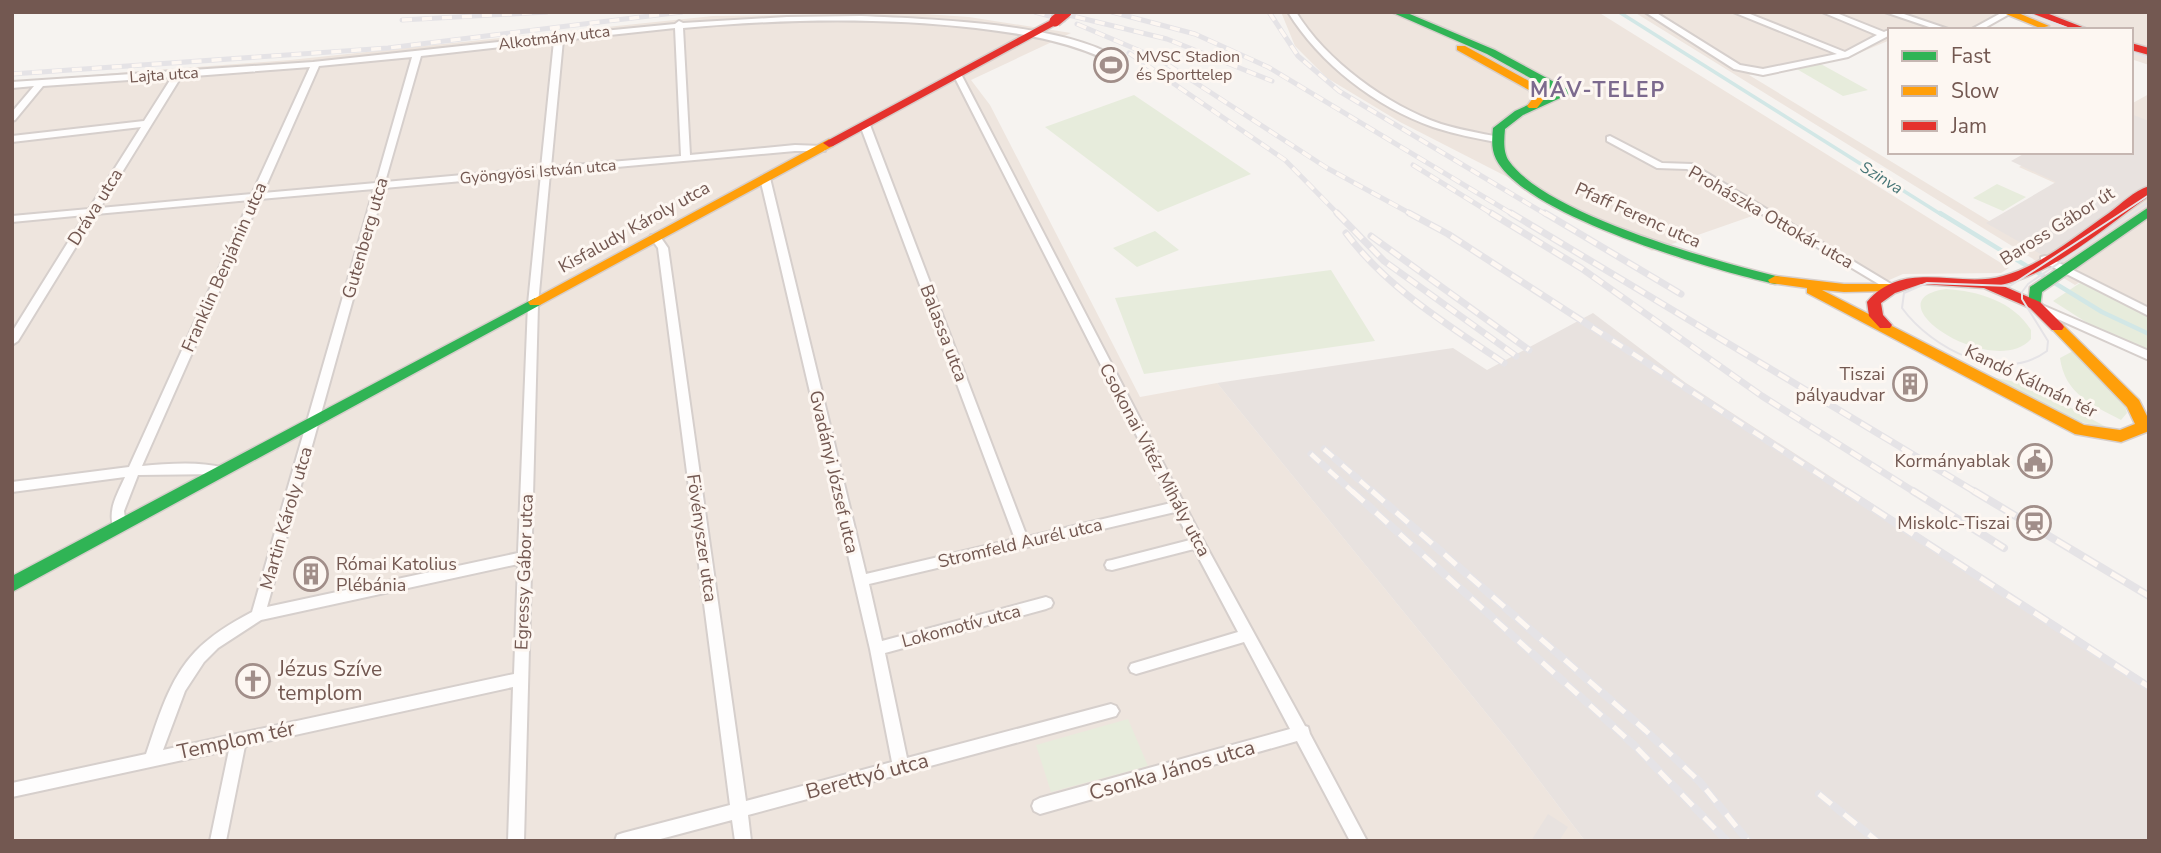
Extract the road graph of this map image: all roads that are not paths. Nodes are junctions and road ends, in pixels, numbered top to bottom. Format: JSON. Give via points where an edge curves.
{"nodes":[{"id":1,"x":1292,"y":12,"type":"edge"},
{"id":2,"x":1649,"y":12,"type":"edge"},
{"id":3,"x":1737,"y":12,"type":"edge"},
{"id":4,"x":1826,"y":12,"type":"edge"},
{"id":5,"x":1889,"y":12,"type":"edge"},
{"id":6,"x":2008,"y":12,"type":"edge"},
{"id":7,"x":2034,"y":12,"type":"edge"},
{"id":8,"x":1401,"y":15,"type":"edge"},
{"id":9,"x":1060,"y":17,"type":"edge"},
{"id":10,"x":1912,"y":20,"type":"junction"},
{"id":11,"x":679,"y":23,"type":"junction"},
{"id":12,"x":1897,"y":28,"type":"edge"},
{"id":13,"x":1940,"y":28,"type":"edge"},
{"id":14,"x":1978,"y":28,"type":"edge"},
{"id":15,"x":2051,"y":28,"type":"edge"},
{"id":16,"x":2079,"y":28,"type":"edge"},
{"id":17,"x":1888,"y":32,"type":"edge"},
{"id":18,"x":1888,"y":32,"type":"edge"},
{"id":19,"x":1439,"y":33,"type":"junction"},
{"id":20,"x":1034,"y":35,"type":"junction"},
{"id":21,"x":559,"y":36,"type":"junction"},
{"id":22,"x":417,"y":54,"type":"junction"},
{"id":23,"x":1845,"y":54,"type":"junction"},
{"id":24,"x":316,"y":63,"type":"junction"},
{"id":25,"x":1122,"y":64,"type":"dead end"},
{"id":26,"x":179,"y":74,"type":"junction"},
{"id":27,"x":958,"y":76,"type":"junction"},
{"id":28,"x":41,"y":83,"type":"junction"},
{"id":29,"x":12,"y":85,"type":"edge"},
{"id":30,"x":1533,"y":106,"type":"junction"},
{"id":31,"x":12,"y":118,"type":"edge"},
{"id":32,"x":146,"y":124,"type":"junction"},
{"id":33,"x":865,"y":125,"type":"junction"},
{"id":34,"x":12,"y":139,"type":"edge"},
{"id":35,"x":1496,"y":139,"type":"junction"},
{"id":36,"x":1610,"y":139,"type":"dead end"},
{"id":37,"x":822,"y":149,"type":"junction"},
{"id":38,"x":686,"y":158,"type":"junction"},
{"id":39,"x":544,"y":171,"type":"junction"},
{"id":40,"x":765,"y":178,"type":"junction"},
{"id":41,"x":380,"y":186,"type":"junction"},
{"id":42,"x":2149,"y":190,"type":"edge"},
{"id":43,"x":254,"y":198,"type":"junction"},
{"id":44,"x":2149,"y":211,"type":"edge"},
{"id":45,"x":91,"y":212,"type":"junction"},
{"id":46,"x":12,"y":219,"type":"edge"},
{"id":47,"x":655,"y":237,"type":"junction"},
{"id":48,"x":2045,"y":259,"type":"junction"},
{"id":49,"x":2063,"y":269,"type":"junction"},
{"id":50,"x":1982,"y":282,"type":"junction"},
{"id":51,"x":1793,"y":283,"type":"junction"},
{"id":52,"x":1891,"y":287,"type":"junction"},
{"id":53,"x":2035,"y":297,"type":"junction"},
{"id":54,"x":533,"y":304,"type":"junction"},
{"id":55,"x":2149,"y":313,"type":"edge"},
{"id":56,"x":1898,"y":335,"type":"junction"},
{"id":57,"x":12,"y":341,"type":"edge"},
{"id":58,"x":2149,"y":356,"type":"edge"},
{"id":59,"x":313,"y":422,"type":"junction"},
{"id":60,"x":219,"y":471,"type":"junction"},
{"id":61,"x":133,"y":472,"type":"junction"},
{"id":62,"x":12,"y":487,"type":"edge"},
{"id":63,"x":1179,"y":506,"type":"junction"},
{"id":64,"x":119,"y":526,"type":"junction"},
{"id":65,"x":1023,"y":541,"type":"junction"},
{"id":66,"x":1199,"y":543,"type":"junction"},
{"id":67,"x":525,"y":557,"type":"junction"},
{"id":68,"x":1112,"y":565,"type":"dead end"},
{"id":69,"x":860,"y":581,"type":"junction"},
{"id":70,"x":12,"y":585,"type":"edge"},
{"id":71,"x":1046,"y":603,"type":"dead end"},
{"id":72,"x":258,"y":615,"type":"junction"},
{"id":73,"x":1247,"y":635,"type":"junction"},
{"id":74,"x":877,"y":649,"type":"junction"},
{"id":75,"x":1136,"y":667,"type":"dead end"},
{"id":76,"x":521,"y":680,"type":"junction"},
{"id":77,"x":1111,"y":711,"type":"dead end"},
{"id":78,"x":1303,"y":732,"type":"junction"},
{"id":79,"x":239,"y":739,"type":"junction"},
{"id":80,"x":152,"y":757,"type":"junction"},
{"id":81,"x":901,"y":767,"type":"junction"},
{"id":82,"x":12,"y":790,"type":"edge"},
{"id":83,"x":1041,"y":806,"type":"dead end"},
{"id":84,"x":739,"y":810,"type":"junction"},
{"id":85,"x":218,"y":841,"type":"edge"},
{"id":86,"x":516,"y":841,"type":"edge"},
{"id":87,"x":623,"y":841,"type":"edge"},
{"id":88,"x":743,"y":841,"type":"edge"},
{"id":89,"x":1359,"y":841,"type":"edge"}],
"edges":[{"from":1,"to":35,"type":"street","via":[[1325,54],[1403,110],[1438,126]]},
{"from":2,"to":23,"type":"street","via":[[1749,71]]},
{"from":3,"to":23,"type":"street"},
{"from":4,"to":18,"type":"street"},
{"from":5,"to":10,"type":"street"},
{"from":6,"to":14,"type":"street"},
{"from":6,"to":15,"type":"street"},
{"from":7,"to":16,"type":"street"},
{"from":8,"to":19,"type":"street"},
{"from":9,"to":20,"type":"street","name":"Kisfaludy Károly utca"},
{"from":10,"to":12,"type":"street"},
{"from":10,"to":13,"type":"street"},
{"from":11,"to":20,"type":"street","name":"Alkotmány utca","via":[[939,18]]},
{"from":11,"to":21,"type":"street","name":"Alkotmány utca"},
{"from":11,"to":38,"type":"street"},
{"from":17,"to":23,"type":"street"},
{"from":19,"to":30,"type":"street","via":[[1534,88],[1539,98]]},
{"from":19,"to":30,"type":"street","via":[[1491,52],[1565,92]]},
{"from":20,"to":25,"type":"street","name":"Alkotmány utca","via":[[1090,47]]},
{"from":20,"to":27,"type":"street","name":"Kisfaludy Károly utca"},
{"from":21,"to":22,"type":"street","name":"Alkotmány utca"},
{"from":21,"to":39,"type":"street","name":"Egressy Gábor utca"},
{"from":22,"to":24,"type":"street","name":"Alkotmány utca"},
{"from":22,"to":41,"type":"street","name":"Gutenberg utca"},
{"from":24,"to":26,"type":"street","name":"Lajta utca"},
{"from":24,"to":43,"type":"street","name":"Franklin Benjámin utca"},
{"from":26,"to":28,"type":"street","name":"Lajta utca"},
{"from":26,"to":32,"type":"street","name":"Dráva utca"},
{"from":27,"to":33,"type":"street","name":"Kisfaludy Károly utca"},
{"from":27,"to":63,"type":"street","name":"Csokonai Vitéz Mihály utca"},
{"from":28,"to":29,"type":"street","name":"Lajta utca"},
{"from":28,"to":31,"type":"street"},
{"from":30,"to":35,"type":"street","via":[[1504,122]]},
{"from":32,"to":34,"type":"street"},
{"from":32,"to":45,"type":"street","name":"Dráva utca"},
{"from":33,"to":37,"type":"street","name":"Kisfaludy Károly utca"},
{"from":33,"to":65,"type":"street","name":"Balassa utca"},
{"from":35,"to":51,"type":"street","name":"Pfaff Ferenc utca","via":[[1507,167],[1557,200],[1703,264]]},
{"from":36,"to":52,"type":"street","name":"Prohászka Ottokár utca","via":[[1660,166],[1689,166]]},
{"from":37,"to":38,"type":"street","name":"Gyöngyösi István utca"},
{"from":37,"to":40,"type":"street","name":"Kisfaludy Károly utca"},
{"from":38,"to":39,"type":"street","name":"Gyöngyösi István utca"},
{"from":39,"to":41,"type":"street","name":"Gyöngyösi István utca"},
{"from":39,"to":54,"type":"street","name":"Egressy Gábor utca"},
{"from":40,"to":47,"type":"street","name":"Kisfaludy Károly utca"},
{"from":40,"to":69,"type":"street","name":"Gvadányi József utca"},
{"from":41,"to":43,"type":"street","name":"Gyöngyösi István utca"},
{"from":41,"to":59,"type":"street","name":"Gutenberg utca"},
{"from":42,"to":48,"type":"street","name":"Baross Gábor út"},
{"from":43,"to":45,"type":"street","name":"Gyöngyösi István utca"},
{"from":43,"to":61,"type":"street","name":"Franklin Benjámin utca"},
{"from":44,"to":49,"type":"street","name":"Baross Gábor út"},
{"from":45,"to":46,"type":"street","name":"Gyöngyösi István utca"},
{"from":45,"to":57,"type":"street","name":"Dráva utca"},
{"from":47,"to":54,"type":"street","name":"Kisfaludy Károly utca"},
{"from":47,"to":84,"type":"street","name":"Fövényszer utca","via":[[663,248]]},
{"from":48,"to":49,"type":"street"},
{"from":48,"to":50,"type":"street","name":"Baross Gábor út","via":[[2013,279]]},
{"from":49,"to":53,"type":"street","name":"Baross Gábor út"},
{"from":49,"to":55,"type":"street"},
{"from":50,"to":52,"type":"street","via":[[1933,276]]},
{"from":50,"to":53,"type":"street","name":"Kandó Kálmán tér"},
{"from":51,"to":52,"type":"street","via":[[1853,290]]},
{"from":51,"to":56,"type":"street","name":"Kandó Kálmán tér"},
{"from":52,"to":56,"type":"street","via":[[1874,309],[1883,324]]},
{"from":53,"to":56,"type":"street","name":"Kandó Kálmán tér","via":[[2134,404],[2144,426],[2121,436],[2081,430]]},
{"from":53,"to":58,"type":"street"},
{"from":54,"to":59,"type":"street","name":"Kisfaludy Károly utca"},
{"from":54,"to":67,"type":"street","name":"Egressy Gábor utca"},
{"from":59,"to":60,"type":"street","name":"Kisfaludy Károly utca"},
{"from":59,"to":72,"type":"street","name":"Martin Károly utca"},
{"from":60,"to":61,"type":"street","name":"Kisfaludy Károly utca"},
{"from":60,"to":64,"type":"street","name":"Kisfaludy Károly utca"},
{"from":61,"to":62,"type":"street","name":"Kisfaludy Károly utca"},
{"from":61,"to":64,"type":"street","via":[[117,511]]},
{"from":63,"to":65,"type":"street","name":"Stromfeld Aurél utca"},
{"from":63,"to":66,"type":"street","name":"Csokonai Vitéz Mihály utca"},
{"from":64,"to":70,"type":"street","name":"Kisfaludy Károly utca"},
{"from":65,"to":69,"type":"street","name":"Stromfeld Aurél utca"},
{"from":66,"to":68,"type":"street"},
{"from":66,"to":73,"type":"street","name":"Csokonai Vitéz Mihály utca"},
{"from":67,"to":72,"type":"street","name":"Templom tér"},
{"from":67,"to":76,"type":"street","name":"Egressy Gábor utca"},
{"from":69,"to":74,"type":"street","name":"Gvadányi József utca"},
{"from":71,"to":74,"type":"street","name":"Lokomotív utca"},
{"from":72,"to":80,"type":"street","name":"Templom tér","via":[[226,632],[193,660]]},
{"from":73,"to":75,"type":"street"},
{"from":73,"to":78,"type":"street","name":"Csokonai Vitéz Mihály utca"},
{"from":74,"to":81,"type":"street","name":"Gvadányi József utca"},
{"from":76,"to":79,"type":"street","name":"Templom tér"},
{"from":76,"to":86,"type":"street","name":"Egressy Gábor utca"},
{"from":77,"to":81,"type":"street","name":"Berettyó utca"},
{"from":78,"to":83,"type":"street","name":"Csonka János utca"},
{"from":78,"to":89,"type":"street","name":"Csokonai Vitéz Mihály utca"},
{"from":79,"to":80,"type":"street","name":"Templom tér"},
{"from":79,"to":85,"type":"street"},
{"from":80,"to":82,"type":"street"},
{"from":81,"to":84,"type":"street","name":"Berettyó utca"},
{"from":84,"to":87,"type":"street","name":"Berettyó utca"},
{"from":84,"to":88,"type":"street","name":"Fövényszer utca"}]}
